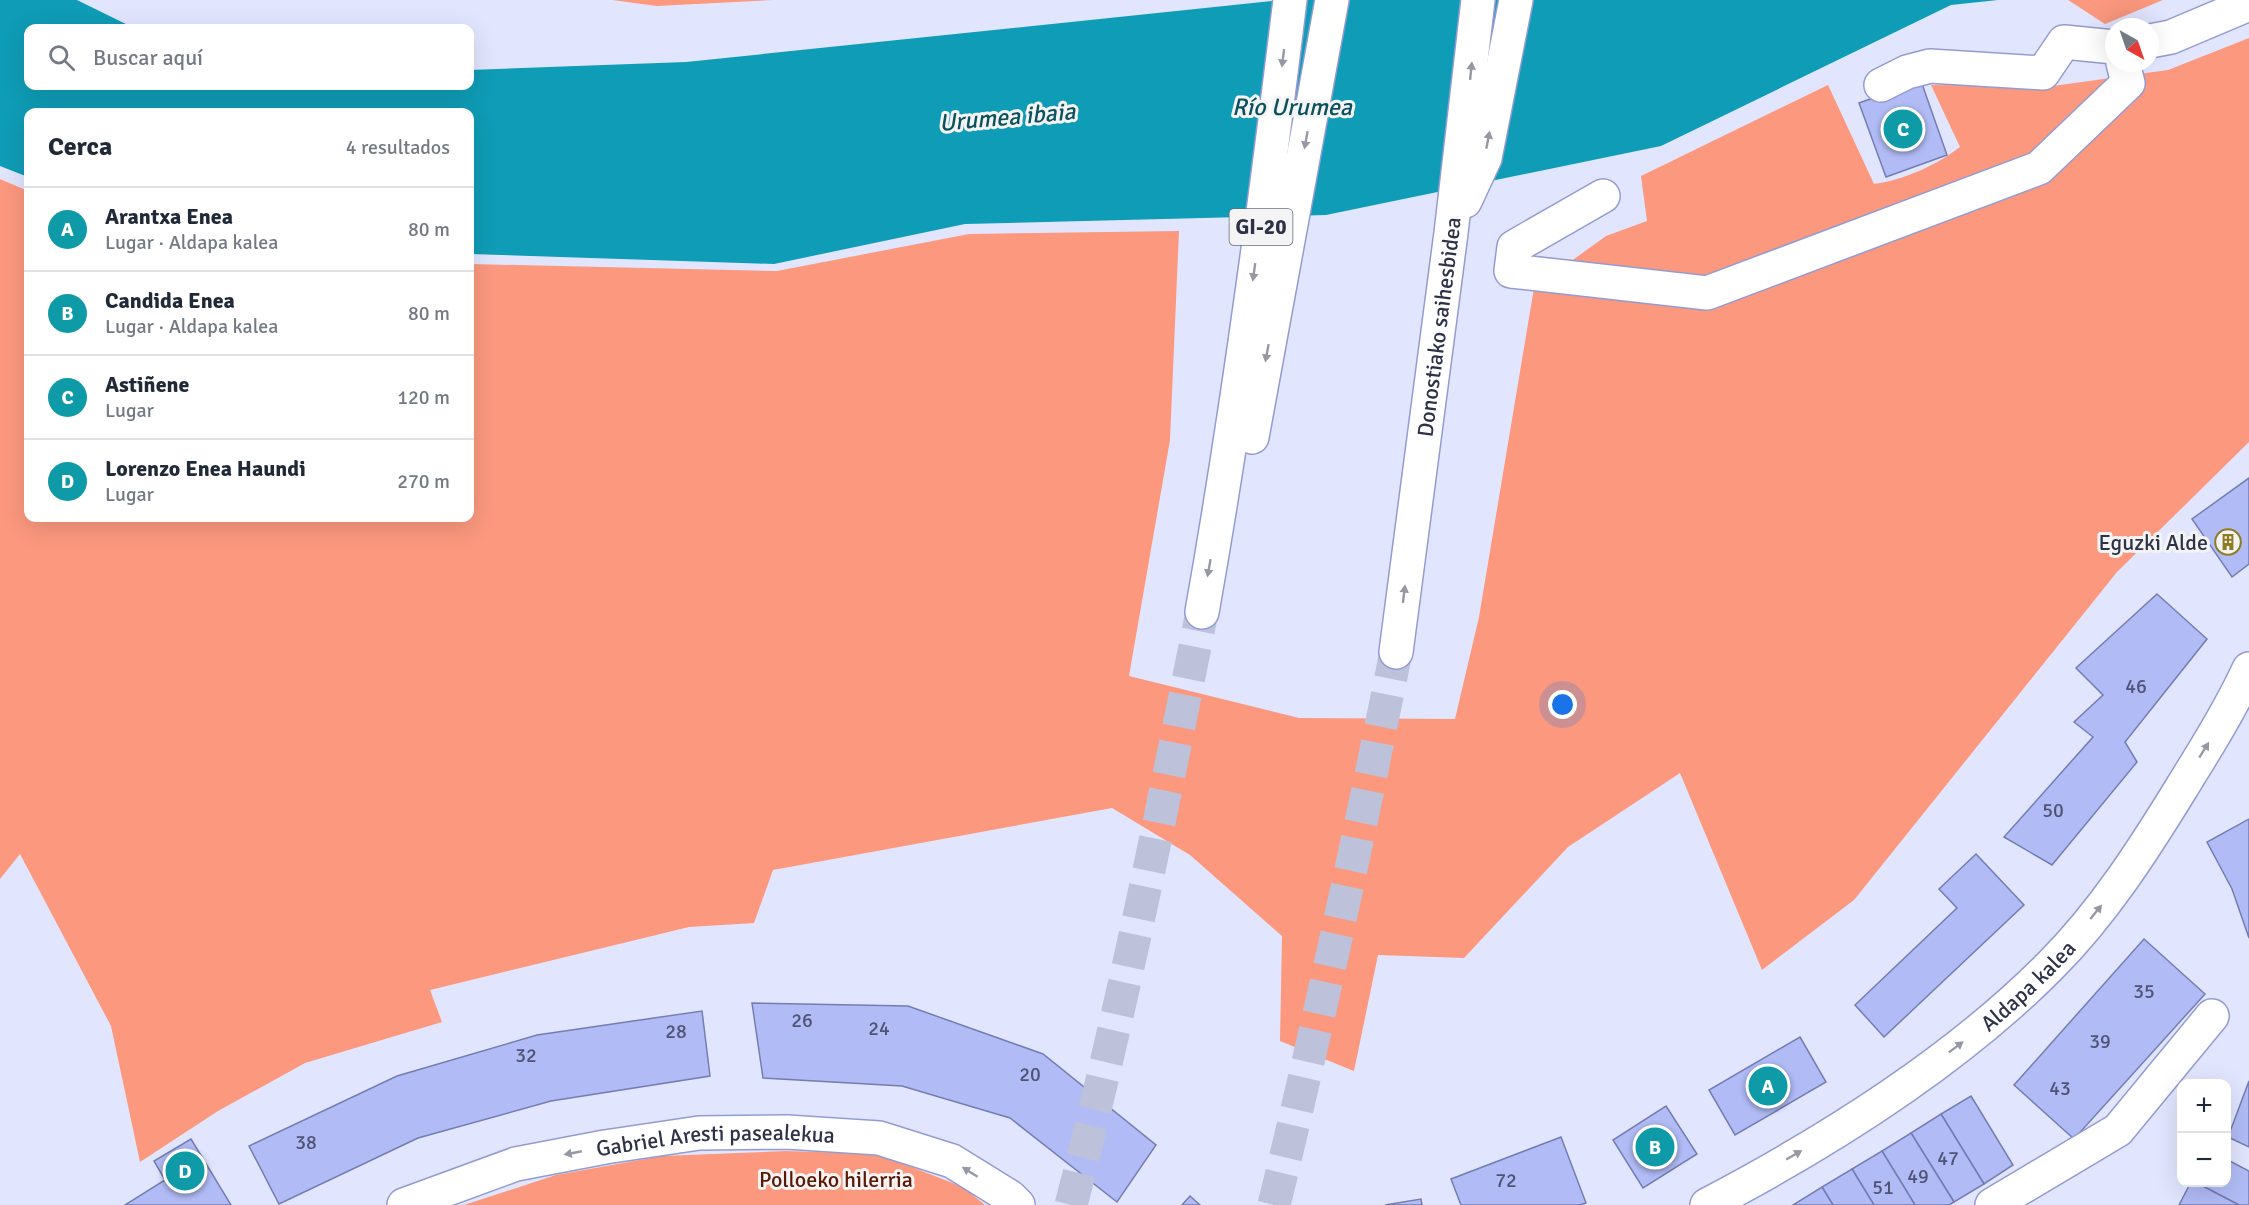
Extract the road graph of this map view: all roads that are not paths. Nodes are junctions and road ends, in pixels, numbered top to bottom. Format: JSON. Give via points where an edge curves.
{"nodes":[{"id":1,"x":1290,"y":0,"type":"edge"},
{"id":2,"x":1332,"y":0,"type":"edge"},
{"id":3,"x":1478,"y":0,"type":"edge"},
{"id":4,"x":1516,"y":0,"type":"edge"},
{"id":5,"x":2249,"y":4,"type":"edge"},
{"id":6,"x":2159,"y":39,"type":"edge"},
{"id":7,"x":2105,"y":46,"type":"edge"},
{"id":8,"x":2125,"y":72,"type":"edge"},
{"id":9,"x":1881,"y":85,"type":"dead end"},
{"id":10,"x":1604,"y":196,"type":"dead end"},
{"id":11,"x":1451,"y":233,"type":"junction"},
{"id":12,"x":1239,"y":449,"type":"junction"},
{"id":13,"x":1202,"y":612,"type":"tunnel mouth"},
{"id":14,"x":1396,"y":652,"type":"tunnel mouth"},
{"id":15,"x":2249,"y":669,"type":"edge"},
{"id":16,"x":2242,"y":701,"type":"edge"},
{"id":17,"x":2212,"y":1016,"type":"dead end"},
{"id":18,"x":1756,"y":1194,"type":"edge"},
{"id":19,"x":404,"y":1205,"type":"edge"},
{"id":20,"x":1018,"y":1205,"type":"edge"},
{"id":21,"x":1707,"y":1205,"type":"edge"},
{"id":22,"x":1992,"y":1205,"type":"edge"}],
"edges":[{"from":1,"to":12,"type":"main road","number":"GI-20","one_way":true},
{"from":2,"to":12,"type":"main road","one_way":true},
{"from":11,"to":3,"type":"main road","name":"Donostiako saihesbidea","one_way":true},
{"from":11,"to":4,"type":"main road","one_way":true,"via":[[1485,158]]},
{"from":5,"to":6,"type":"main road"},
{"from":7,"to":9,"type":"main road","via":[[2064,42],[2043,73],[1930,66]]},
{"from":8,"to":10,"type":"main road","via":[[2128,83],[2039,168],[1707,293],[1511,271],[1514,247]]},
{"from":14,"to":11,"type":"main road","name":"Donostiako saihesbidea","one_way":true},
{"from":12,"to":13,"type":"main road","number":"GI-20","one_way":true,"via":[[1217,525]]},
{"from":15,"to":16,"type":"main road","name":"Aldapa kalea"},
{"from":18,"to":16,"type":"main road","name":"Aldapa kalea","one_way":true,"via":[[1981,1028],[2052,965],[2149,840]]},
{"from":17,"to":22,"type":"main road","via":[[2118,1130]]},
{"from":18,"to":21,"type":"main road","name":"Aldapa kalea"},
{"from":20,"to":19,"type":"main road","name":"Gabriel Aresti pasealekua","one_way":true,"via":[[952,1161],[879,1138],[788,1132],[699,1133],[605,1147],[516,1164]]}]}
